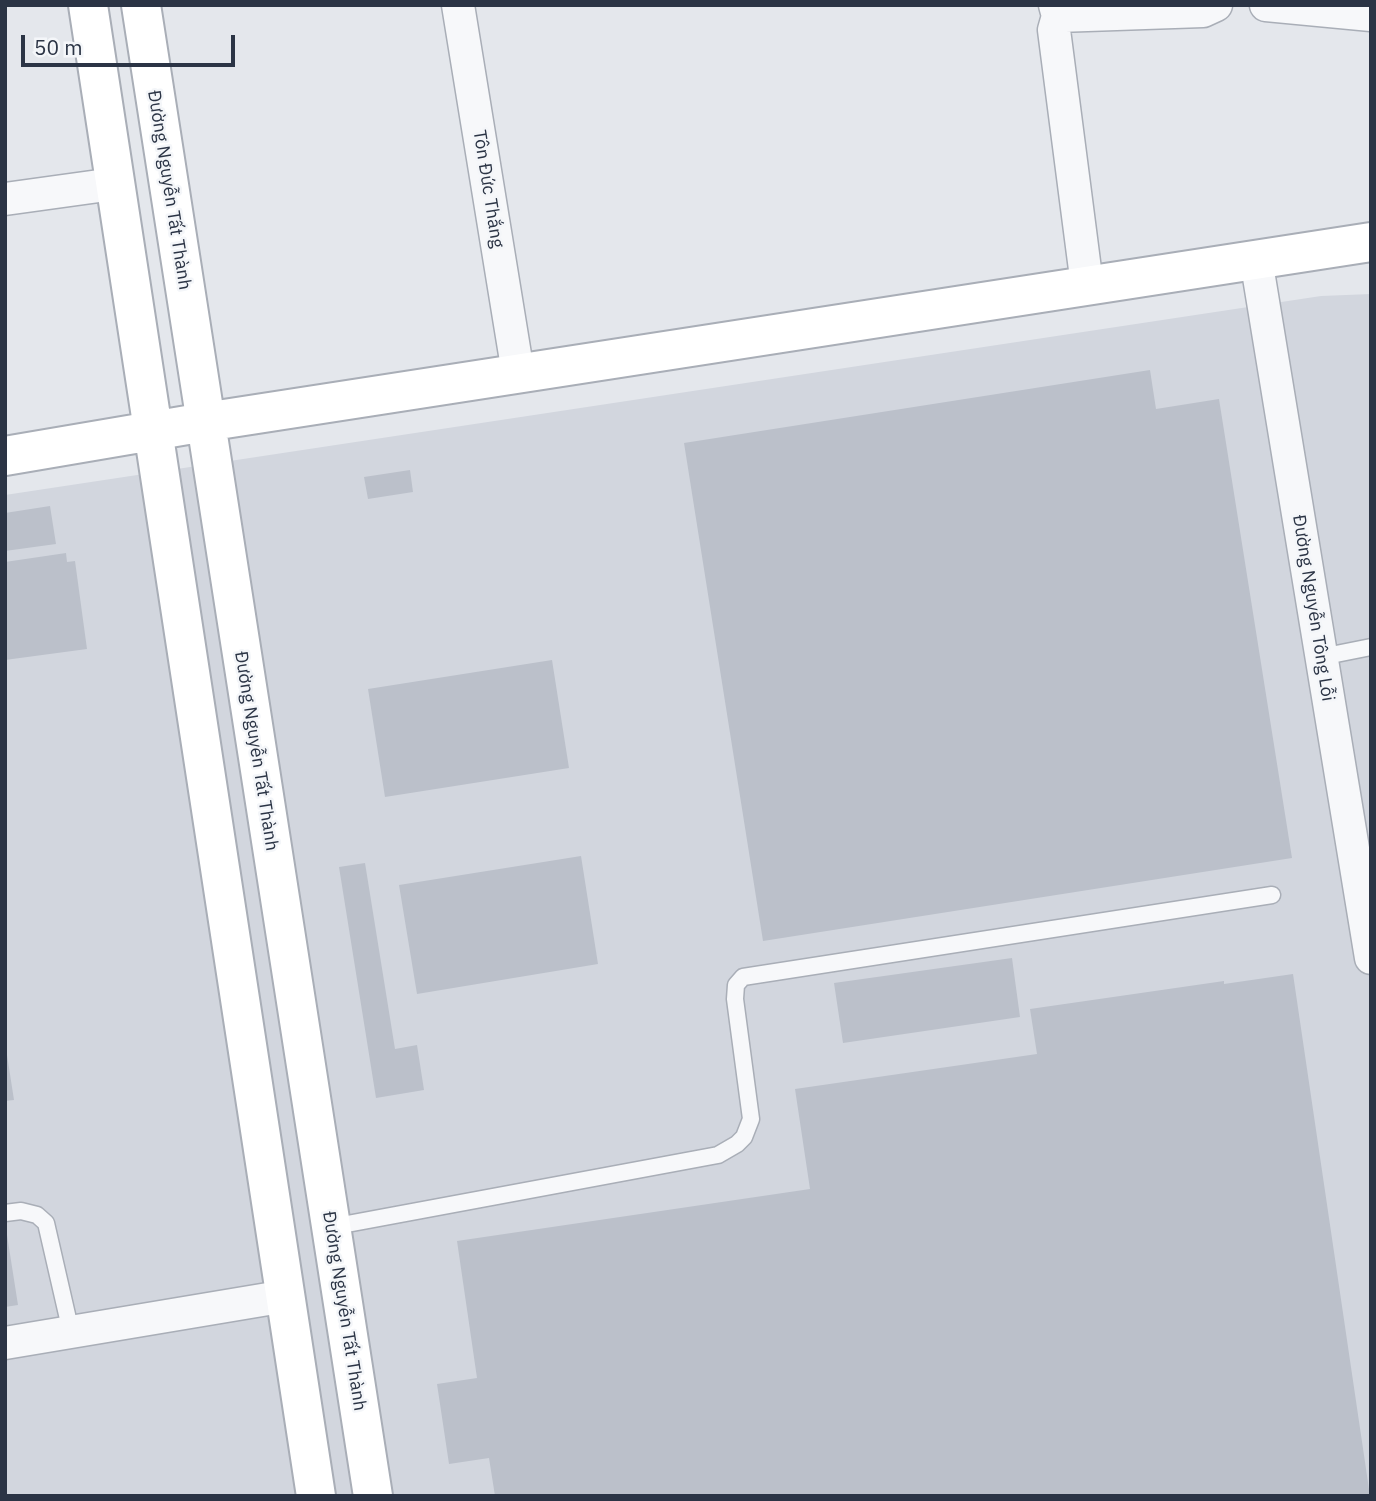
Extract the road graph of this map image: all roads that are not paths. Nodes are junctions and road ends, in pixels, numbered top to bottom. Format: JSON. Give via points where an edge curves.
{"nodes":[{"id":1,"x":88,"y":5,"type":"edge"},
{"id":2,"x":141,"y":5,"type":"edge"},
{"id":3,"x":458,"y":5,"type":"edge"},
{"id":4,"x":1216,"y":5,"type":"edge"},
{"id":5,"x":1266,"y":5,"type":"edge"},
{"id":6,"x":1057,"y":11,"type":"edge"},
{"id":7,"x":1371,"y":15,"type":"edge"},
{"id":8,"x":99,"y":186,"type":"dead end"},
{"id":9,"x":5,"y":199,"type":"edge"},
{"id":10,"x":1371,"y":242,"type":"edge"},
{"id":11,"x":1256,"y":259,"type":"junction"},
{"id":12,"x":1087,"y":285,"type":"junction"},
{"id":13,"x":517,"y":373,"type":"junction"},
{"id":14,"x":205,"y":422,"type":"junction"},
{"id":15,"x":153,"y":430,"type":"junction"},
{"id":16,"x":5,"y":456,"type":"edge"},
{"id":17,"x":1371,"y":647,"type":"edge"},
{"id":18,"x":1321,"y":657,"type":"junction"},
{"id":19,"x":1272,"y":895,"type":"dead end"},
{"id":20,"x":1371,"y":958,"type":"edge"},
{"id":21,"x":5,"y":1213,"type":"edge"},
{"id":22,"x":331,"y":1227,"type":"junction"},
{"id":23,"x":286,"y":1296,"type":"junction"},
{"id":24,"x":71,"y":1332,"type":"junction"},
{"id":25,"x":5,"y":1343,"type":"edge"},
{"id":26,"x":316,"y":1496,"type":"edge"},
{"id":27,"x":373,"y":1496,"type":"edge"}],
"edges":[{"from":1,"to":15,"type":"main road"},
{"from":2,"to":14,"type":"main road","name":"Đường Nguyễn Tất Thành"},
{"from":3,"to":13,"type":"street","name":"Tôn Đức Thắng"},
{"from":4,"to":6,"type":"street","via":[[1203,11]]},
{"from":5,"to":7,"type":"street"},
{"from":6,"to":12,"type":"street","via":[[1054,30]]},
{"from":8,"to":9,"type":"street"},
{"from":10,"to":11,"type":"main road"},
{"from":11,"to":12,"type":"main road"},
{"from":11,"to":18,"type":"street","name":"Đường Nguyễn Tông Lỗi"},
{"from":12,"to":13,"type":"main road"},
{"from":13,"to":14,"type":"main road"},
{"from":14,"to":15,"type":"main road"},
{"from":14,"to":22,"type":"main road","name":"Đường Nguyễn Tất Thành"},
{"from":15,"to":16,"type":"main road"},
{"from":15,"to":23,"type":"main road"},
{"from":17,"to":18,"type":"lane"},
{"from":18,"to":20,"type":"street","name":"Đường Nguyễn Tông Lỗi"},
{"from":19,"to":22,"type":"lane","via":[[743,977],[736,985],[735,999],[751,1119],[737,1144],[718,1155]]},
{"from":21,"to":24,"type":"lane","via":[[20,1210],[46,1223]]},
{"from":22,"to":27,"type":"main road","name":"Đường Nguyễn Tất Thành"},
{"from":23,"to":24,"type":"street"},
{"from":23,"to":26,"type":"main road"},
{"from":24,"to":25,"type":"street"}]}
